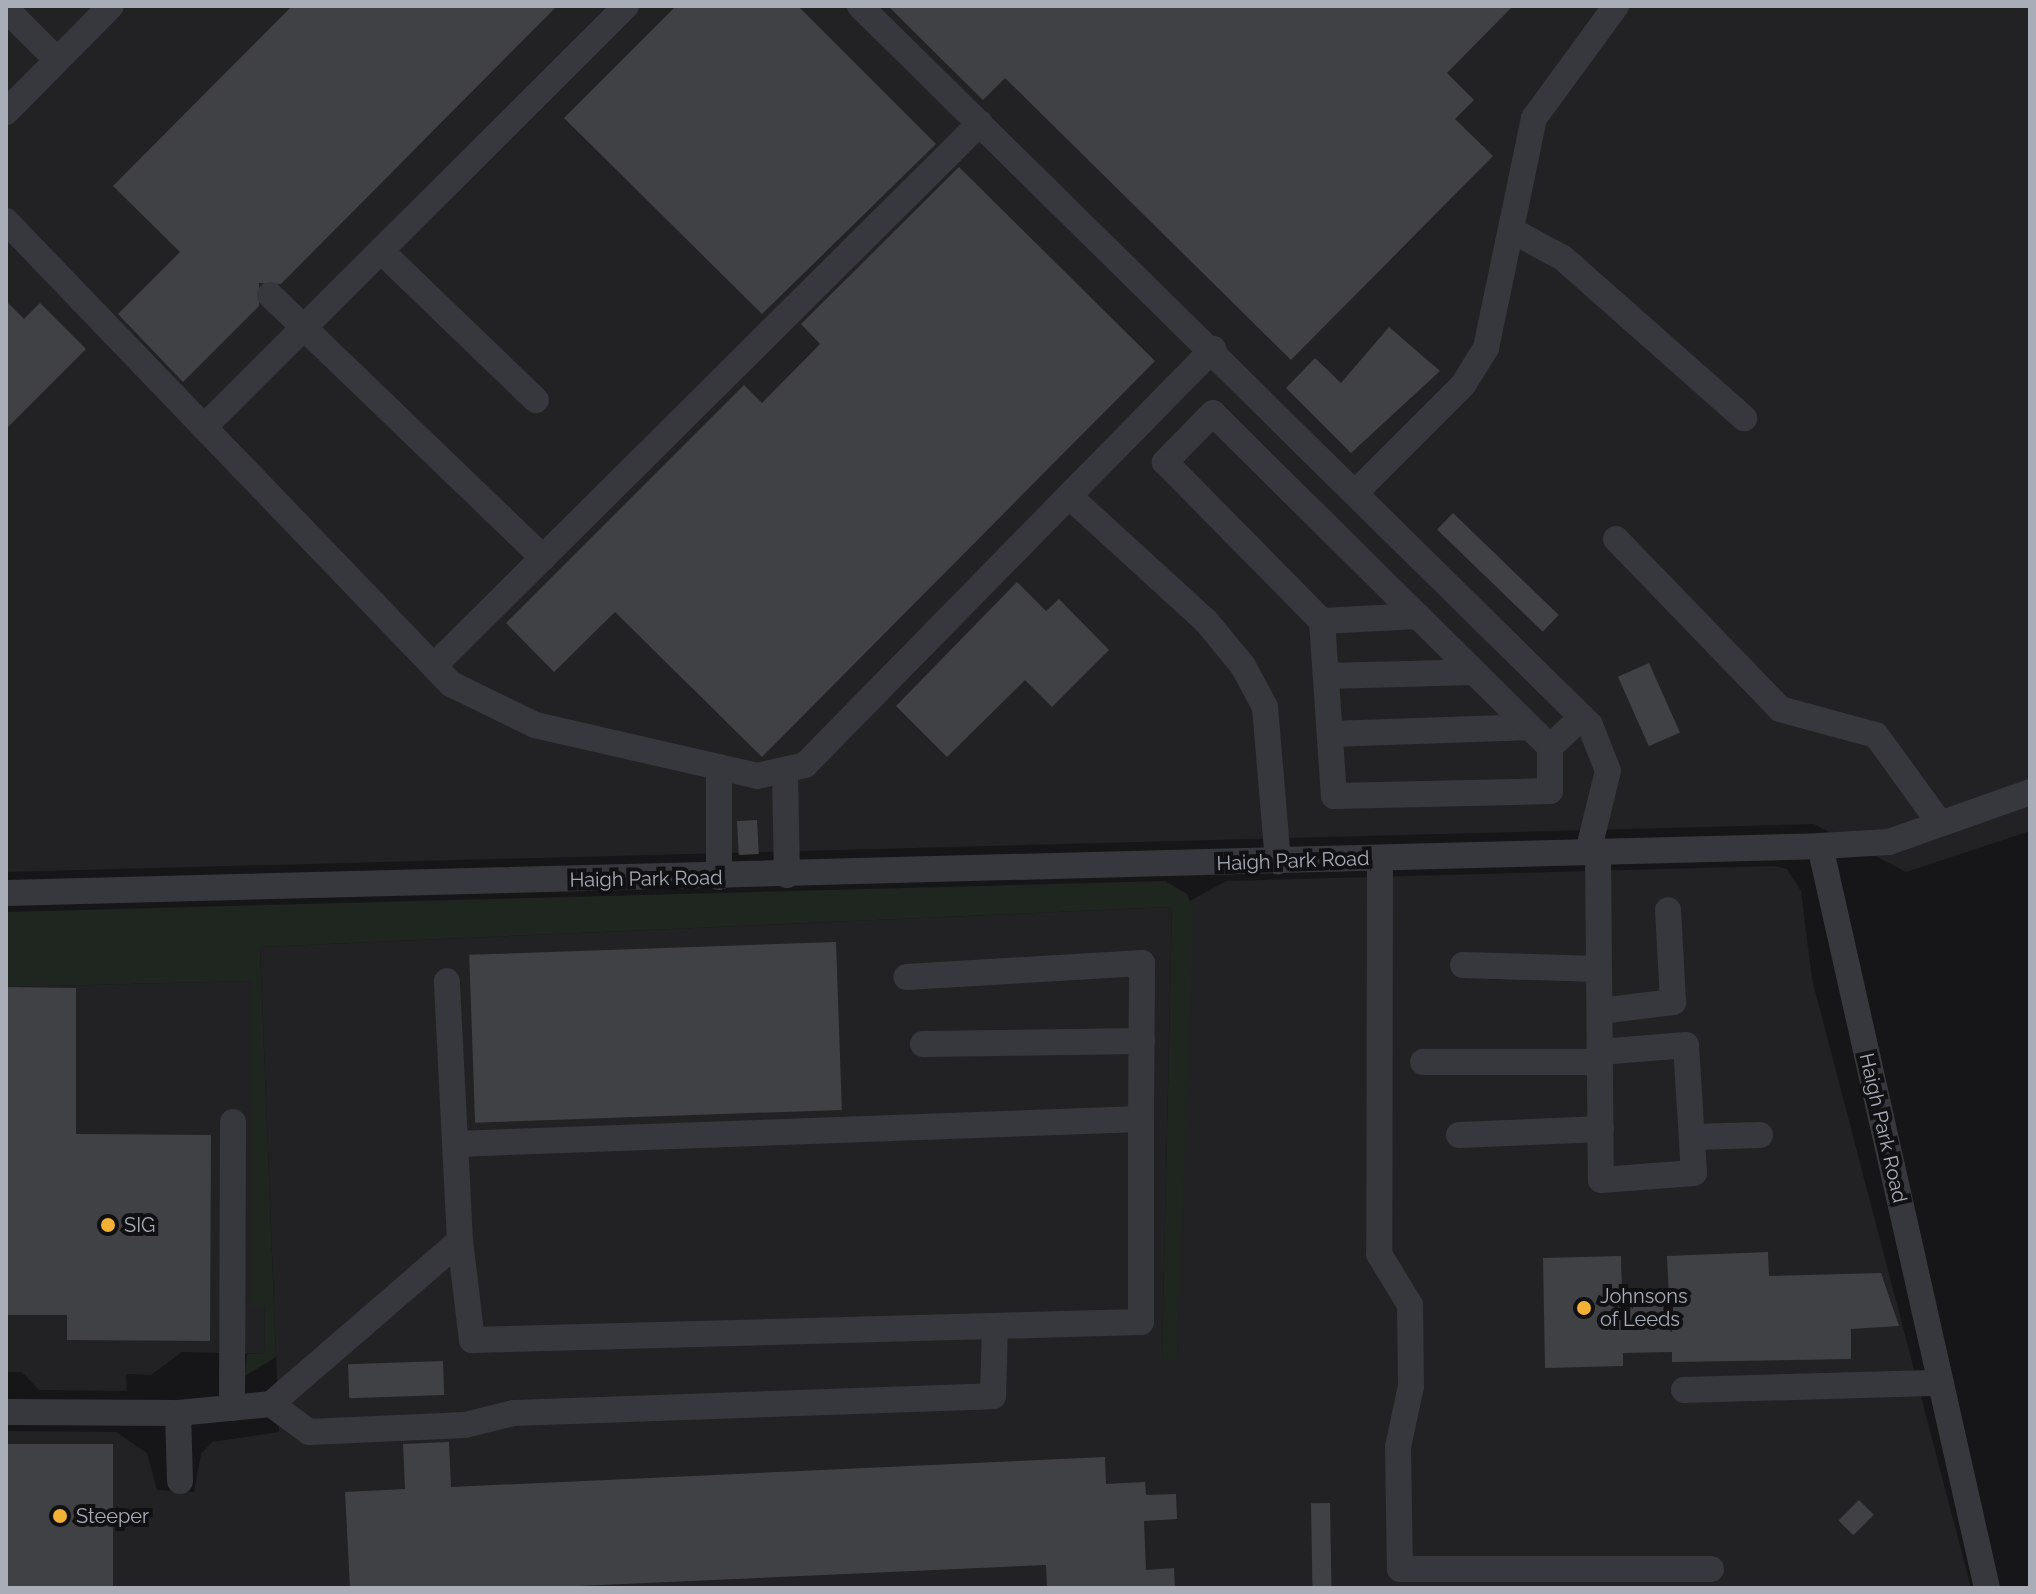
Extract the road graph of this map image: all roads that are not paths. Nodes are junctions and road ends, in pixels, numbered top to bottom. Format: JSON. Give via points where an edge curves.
{"nodes":[{"id":1,"x":111,"y":6,"type":"edge"},
{"id":2,"x":626,"y":6,"type":"edge"},
{"id":3,"x":860,"y":6,"type":"edge"},
{"id":4,"x":1616,"y":6,"type":"edge"},
{"id":5,"x":6,"y":9,"type":"edge"},
{"id":6,"x":57,"y":60,"type":"junction"},
{"id":7,"x":6,"y":112,"type":"edge"},
{"id":8,"x":980,"y":123,"type":"junction"},
{"id":9,"x":6,"y":221,"type":"edge"},
{"id":10,"x":1513,"y":231,"type":"junction"},
{"id":11,"x":381,"y":251,"type":"junction"},
{"id":12,"x":270,"y":295,"type":"dead end"},
{"id":13,"x":304,"y":328,"type":"junction"},
{"id":14,"x":1213,"y":349,"type":"junction"},
{"id":15,"x":536,"y":400,"type":"dead end"},
{"id":16,"x":1744,"y":418,"type":"dead end"},
{"id":17,"x":204,"y":427,"type":"junction"},
{"id":18,"x":1356,"y":492,"type":"junction"},
{"id":19,"x":1069,"y":496,"type":"junction"},
{"id":20,"x":1616,"y":539,"type":"dead end"},
{"id":21,"x":543,"y":558,"type":"junction"},
{"id":22,"x":1418,"y":616,"type":"junction"},
{"id":23,"x":1322,"y":621,"type":"junction"},
{"id":24,"x":434,"y":666,"type":"junction"},
{"id":25,"x":1474,"y":672,"type":"junction"},
{"id":26,"x":1326,"y":676,"type":"junction"},
{"id":27,"x":1582,"y":717,"type":"junction"},
{"id":28,"x":1529,"y":727,"type":"junction"},
{"id":29,"x":1330,"y":734,"type":"junction"},
{"id":30,"x":1550,"y":747,"type":"junction"},
{"id":31,"x":719,"y":767,"type":"junction"},
{"id":32,"x":785,"y":774,"type":"junction"},
{"id":33,"x":2030,"y":792,"type":"edge"},
{"id":34,"x":1939,"y":822,"type":"junction"},
{"id":35,"x":1820,"y":846,"type":"junction"},
{"id":36,"x":1593,"y":852,"type":"junction"},
{"id":37,"x":1380,"y":858,"type":"junction"},
{"id":38,"x":1278,"y":861,"type":"junction"},
{"id":39,"x":787,"y":875,"type":"junction"},
{"id":40,"x":719,"y":877,"type":"junction"},
{"id":41,"x":6,"y":893,"type":"edge"},
{"id":42,"x":1668,"y":910,"type":"dead end"},
{"id":43,"x":1463,"y":965,"type":"dead end"},
{"id":44,"x":1599,"y":969,"type":"junction"},
{"id":45,"x":906,"y":977,"type":"dead end"},
{"id":46,"x":447,"y":981,"type":"dead end"},
{"id":47,"x":1600,"y":1011,"type":"junction"},
{"id":48,"x":1142,"y":1041,"type":"junction"},
{"id":49,"x":923,"y":1044,"type":"dead end"},
{"id":50,"x":1600,"y":1057,"type":"junction"},
{"id":51,"x":1423,"y":1062,"type":"dead end"},
{"id":52,"x":1141,"y":1119,"type":"junction"},
{"id":53,"x":233,"y":1122,"type":"dead end"},
{"id":54,"x":1601,"y":1129,"type":"junction"},
{"id":55,"x":1459,"y":1135,"type":"dead end"},
{"id":56,"x":1760,"y":1135,"type":"dead end"},
{"id":57,"x":1692,"y":1137,"type":"junction"},
{"id":58,"x":455,"y":1144,"type":"junction"},
{"id":59,"x":460,"y":1241,"type":"junction"},
{"id":60,"x":995,"y":1326,"type":"junction"},
{"id":61,"x":1941,"y":1383,"type":"junction"},
{"id":62,"x":1684,"y":1390,"type":"dead end"},
{"id":63,"x":271,"y":1404,"type":"junction"},
{"id":64,"x":232,"y":1408,"type":"junction"},
{"id":65,"x":6,"y":1412,"type":"edge"},
{"id":66,"x":178,"y":1413,"type":"junction"},
{"id":67,"x":180,"y":1481,"type":"dead end"},
{"id":68,"x":1711,"y":1569,"type":"dead end"},
{"id":69,"x":1987,"y":1588,"type":"edge"}],
"edges":[{"from":1,"to":6,"type":"street"},
{"from":2,"to":11,"type":"street"},
{"from":3,"to":8,"type":"street"},
{"from":4,"to":10,"type":"street","via":[[1534,118]]},
{"from":5,"to":6,"type":"street"},
{"from":6,"to":7,"type":"street"},
{"from":8,"to":14,"type":"street"},
{"from":8,"to":21,"type":"street"},
{"from":9,"to":17,"type":"street"},
{"from":10,"to":16,"type":"street","via":[[1563,258]]},
{"from":10,"to":18,"type":"street","via":[[1486,348],[1463,385]]},
{"from":11,"to":13,"type":"street"},
{"from":11,"to":15,"type":"street"},
{"from":12,"to":13,"type":"street"},
{"from":13,"to":17,"type":"street"},
{"from":13,"to":21,"type":"street"},
{"from":14,"to":18,"type":"street"},
{"from":14,"to":19,"type":"street"},
{"from":17,"to":24,"type":"street"},
{"from":18,"to":27,"type":"street"},
{"from":19,"to":32,"type":"street","via":[[805,765]]},
{"from":19,"to":38,"type":"street","via":[[1206,621],[1243,666],[1265,707]]},
{"from":20,"to":34,"type":"street","via":[[1780,709],[1876,735]]},
{"from":21,"to":24,"type":"street"},
{"from":22,"to":23,"type":"street"},
{"from":22,"to":23,"type":"street","via":[[1213,413],[1165,462]]},
{"from":22,"to":25,"type":"street"},
{"from":23,"to":26,"type":"street"},
{"from":24,"to":31,"type":"street","via":[[500,713]]},
{"from":25,"to":26,"type":"street"},
{"from":25,"to":28,"type":"street"},
{"from":26,"to":29,"type":"street"},
{"from":27,"to":30,"type":"street"},
{"from":27,"to":36,"type":"street","via":[[1608,771]]},
{"from":28,"to":29,"type":"street"},
{"from":28,"to":30,"type":"street"},
{"from":29,"to":30,"type":"street","via":[[1334,796],[1550,791]]},
{"from":31,"to":32,"type":"street"},
{"from":31,"to":40,"type":"street"},
{"from":32,"to":39,"type":"street"},
{"from":33,"to":34,"type":"street"},
{"from":34,"to":35,"type":"street","via":[[1889,842]]},
{"from":35,"to":36,"type":"street","name":"Haigh Park Road"},
{"from":35,"to":61,"type":"street","name":"Haigh Park Road"},
{"from":36,"to":37,"type":"street","name":"Haigh Park Road"},
{"from":36,"to":44,"type":"street"},
{"from":37,"to":38,"type":"street","name":"Haigh Park Road"},
{"from":37,"to":68,"type":"street","via":[[1379,1254],[1410,1305],[1411,1386],[1398,1447],[1400,1569]]},
{"from":38,"to":39,"type":"street","name":"Haigh Park Road"},
{"from":39,"to":40,"type":"street","name":"Haigh Park Road"},
{"from":40,"to":41,"type":"street","name":"Haigh Park Road"},
{"from":42,"to":47,"type":"street","via":[[1673,1002]]},
{"from":43,"to":44,"type":"street"},
{"from":44,"to":47,"type":"street"},
{"from":45,"to":48,"type":"street","via":[[1142,963]]},
{"from":46,"to":58,"type":"street"},
{"from":47,"to":50,"type":"street"},
{"from":48,"to":49,"type":"street"},
{"from":48,"to":52,"type":"street"},
{"from":50,"to":51,"type":"street"},
{"from":50,"to":54,"type":"street"},
{"from":50,"to":57,"type":"street","via":[[1686,1045]]},
{"from":52,"to":58,"type":"street"},
{"from":52,"to":60,"type":"street","via":[[1141,1322]]},
{"from":53,"to":64,"type":"street"},
{"from":54,"to":55,"type":"street"},
{"from":54,"to":57,"type":"street","via":[[1601,1180],[1694,1173]]},
{"from":56,"to":57,"type":"street"},
{"from":58,"to":59,"type":"street"},
{"from":59,"to":60,"type":"street","via":[[472,1340]]},
{"from":59,"to":63,"type":"street"},
{"from":60,"to":63,"type":"street","via":[[993,1396],[514,1413],[465,1425],[309,1432]]},
{"from":61,"to":62,"type":"street"},
{"from":61,"to":69,"type":"street","name":"Haigh Park Road"},
{"from":63,"to":64,"type":"street"},
{"from":64,"to":66,"type":"street"},
{"from":65,"to":66,"type":"street"},
{"from":66,"to":67,"type":"street"}]}
